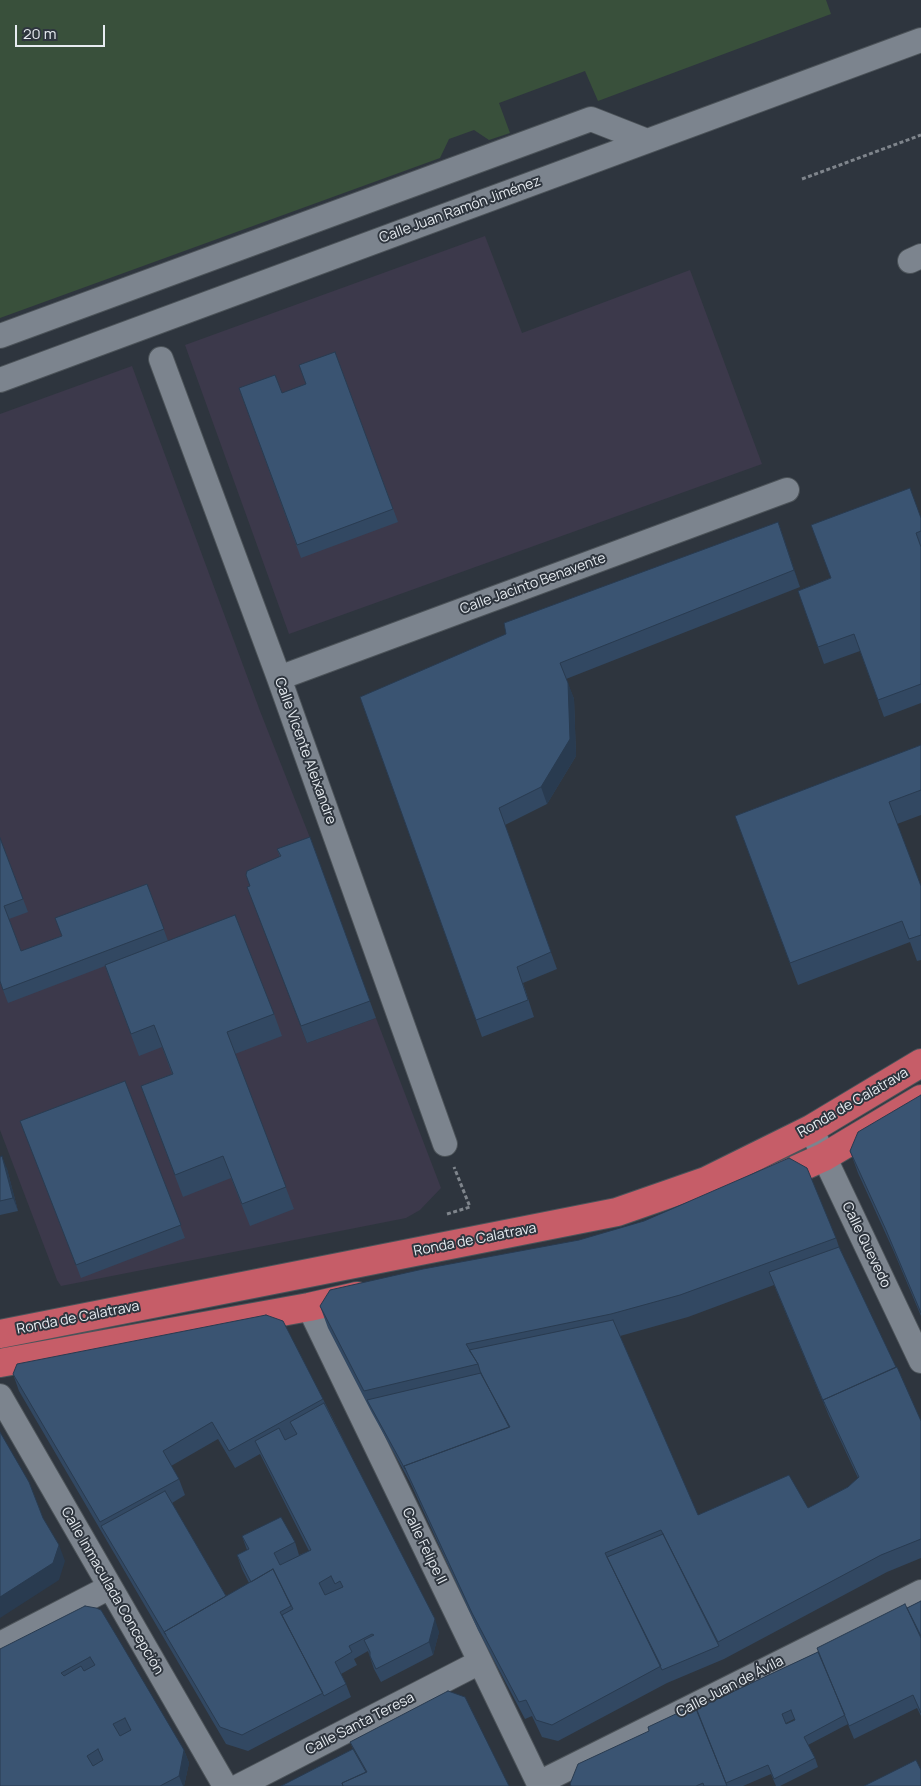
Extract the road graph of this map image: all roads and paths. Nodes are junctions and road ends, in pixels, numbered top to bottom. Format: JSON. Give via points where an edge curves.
{"nodes":[{"id":1,"x":921,"y":40,"type":"edge"},
{"id":2,"x":921,"y":136,"type":"edge"},
{"id":3,"x":647,"y":141,"type":"junction"},
{"id":4,"x":802,"y":179,"type":"dead end"},
{"id":5,"x":0,"y":336,"type":"edge"},
{"id":6,"x":161,"y":359,"type":"dead end"},
{"id":7,"x":0,"y":380,"type":"edge"},
{"id":8,"x":787,"y":490,"type":"dead end"},
{"id":9,"x":279,"y":678,"type":"junction"},
{"id":10,"x":921,"y":1063,"type":"edge"},
{"id":11,"x":921,"y":1099,"type":"edge"},
{"id":12,"x":811,"y":1129,"type":"junction"},
{"id":13,"x":445,"y":1144,"type":"joint"},
{"id":14,"x":824,"y":1157,"type":"junction"},
{"id":15,"x":742,"y":1194,"type":"edge"},
{"id":16,"x":441,"y":1215,"type":"dead end"},
{"id":17,"x":382,"y":1291,"type":"edge"},
{"id":18,"x":308,"y":1307,"type":"junction"},
{"id":19,"x":0,"y":1334,"type":"edge"},
{"id":20,"x":921,"y":1360,"type":"edge"},
{"id":21,"x":0,"y":1363,"type":"edge"},
{"id":22,"x":0,"y":1396,"type":"edge"},
{"id":23,"x":110,"y":1588,"type":"junction"},
{"id":24,"x":921,"y":1592,"type":"edge"},
{"id":25,"x":0,"y":1644,"type":"edge"},
{"id":26,"x":480,"y":1662,"type":"junction"},
{"id":27,"x":539,"y":1784,"type":"edge"},
{"id":28,"x":225,"y":1786,"type":"edge"},
{"id":29,"x":239,"y":1786,"type":"edge"}],
"edges":[{"from":1,"to":3,"type":"street","name":"Calle Juan Ramón Jiménez"},
{"from":2,"to":4,"type":"path"},
{"from":3,"to":5,"type":"street","via":[[592,119]]},
{"from":3,"to":7,"type":"street","name":"Calle Juan Ramón Jiménez"},
{"from":6,"to":9,"type":"street","name":"Calle Vicente Aleixandre"},
{"from":8,"to":9,"type":"street","name":"Calle Jacinto Benavente"},
{"from":9,"to":13,"type":"street","name":"Calle Vicente Aleixandre"},
{"from":10,"to":12,"type":"highway","name":"Ronda de Calatrava"},
{"from":11,"to":14,"type":"highway"},
{"from":12,"to":14,"type":"street","name":"Calle Quevedo"},
{"from":12,"to":19,"type":"highway","name":"Ronda de Calatrava","via":[[706,1181],[617,1212]]},
{"from":13,"to":16,"type":"path","via":[[470,1207]]},
{"from":14,"to":15,"type":"highway"},
{"from":14,"to":20,"type":"street","name":"Calle Quevedo"},
{"from":17,"to":18,"type":"highway"},
{"from":18,"to":21,"type":"highway"},
{"from":18,"to":26,"type":"street","name":"Calle Felipe II"},
{"from":22,"to":23,"type":"street","name":"Calle Inmaculada Concepción"},
{"from":23,"to":25,"type":"street"},
{"from":23,"to":28,"type":"street","name":"Calle Inmaculada Concepción"},
{"from":24,"to":27,"type":"street","name":"Calle Juan de Ávila"},
{"from":26,"to":27,"type":"street","name":"Calle Felipe II"},
{"from":26,"to":29,"type":"street","name":"Calle Santa Teresa"}]}
